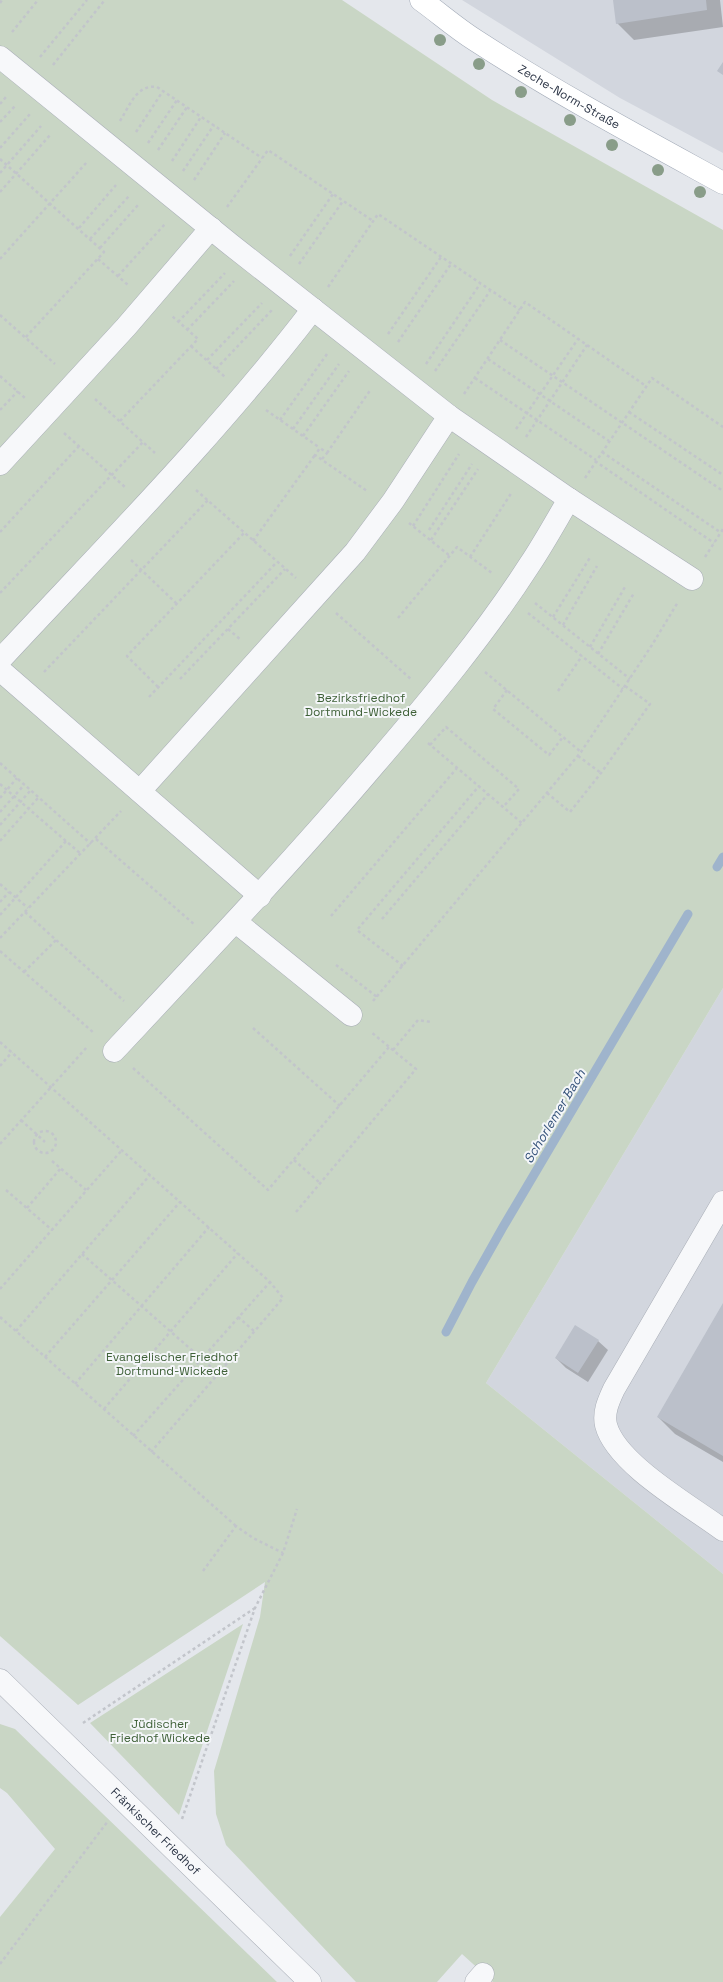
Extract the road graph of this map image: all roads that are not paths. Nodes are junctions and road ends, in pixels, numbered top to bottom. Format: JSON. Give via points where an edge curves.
{"nodes":[{"id":1,"x":421,"y":0,"type":"edge"},
{"id":2,"x":0,"y":57,"type":"edge"},
{"id":3,"x":723,"y":183,"type":"edge"},
{"id":4,"x":211,"y":228,"type":"junction"},
{"id":5,"x":313,"y":309,"type":"junction"},
{"id":6,"x":449,"y":416,"type":"junction"},
{"id":7,"x":0,"y":464,"type":"edge"},
{"id":8,"x":569,"y":499,"type":"junction"},
{"id":9,"x":692,"y":579,"type":"road end"},
{"id":10,"x":0,"y":660,"type":"edge"},
{"id":11,"x":0,"y":670,"type":"edge"},
{"id":12,"x":140,"y":791,"type":"junction"},
{"id":13,"x":260,"y":896,"type":"junction"},
{"id":14,"x":236,"y":922,"type":"junction"},
{"id":15,"x":351,"y":1015,"type":"dead end"},
{"id":16,"x":114,"y":1051,"type":"road end"},
{"id":17,"x":723,"y":1202,"type":"edge"},
{"id":18,"x":723,"y":1530,"type":"edge"},
{"id":19,"x":0,"y":1680,"type":"edge"},
{"id":20,"x":310,"y":1982,"type":"edge"}],
"edges":[{"from":1,"to":3,"type":"main road","name":"Zeche-Norm-Straße","via":[[474,39],[546,84]]},
{"from":2,"to":4,"type":"street"},
{"from":4,"to":5,"type":"street"},
{"from":4,"to":7,"type":"street","via":[[150,300]]},
{"from":5,"to":6,"type":"street"},
{"from":5,"to":10,"type":"street","via":[[244,395],[176,472]]},
{"from":6,"to":8,"type":"street"},
{"from":6,"to":12,"type":"street","via":[[389,507],[355,552]]},
{"from":8,"to":9,"type":"street"},
{"from":8,"to":13,"type":"street","via":[[530,565],[465,655],[408,726]]},
{"from":11,"to":12,"type":"street"},
{"from":12,"to":13,"type":"street"},
{"from":13,"to":14,"type":"street"},
{"from":14,"to":15,"type":"street"},
{"from":14,"to":16,"type":"street"},
{"from":17,"to":18,"type":"street","via":[[614,1389],[606,1410],[606,1425],[617,1445],[637,1468]]},
{"from":19,"to":20,"type":"street","name":"Fränkischer Friedhof"}]}
